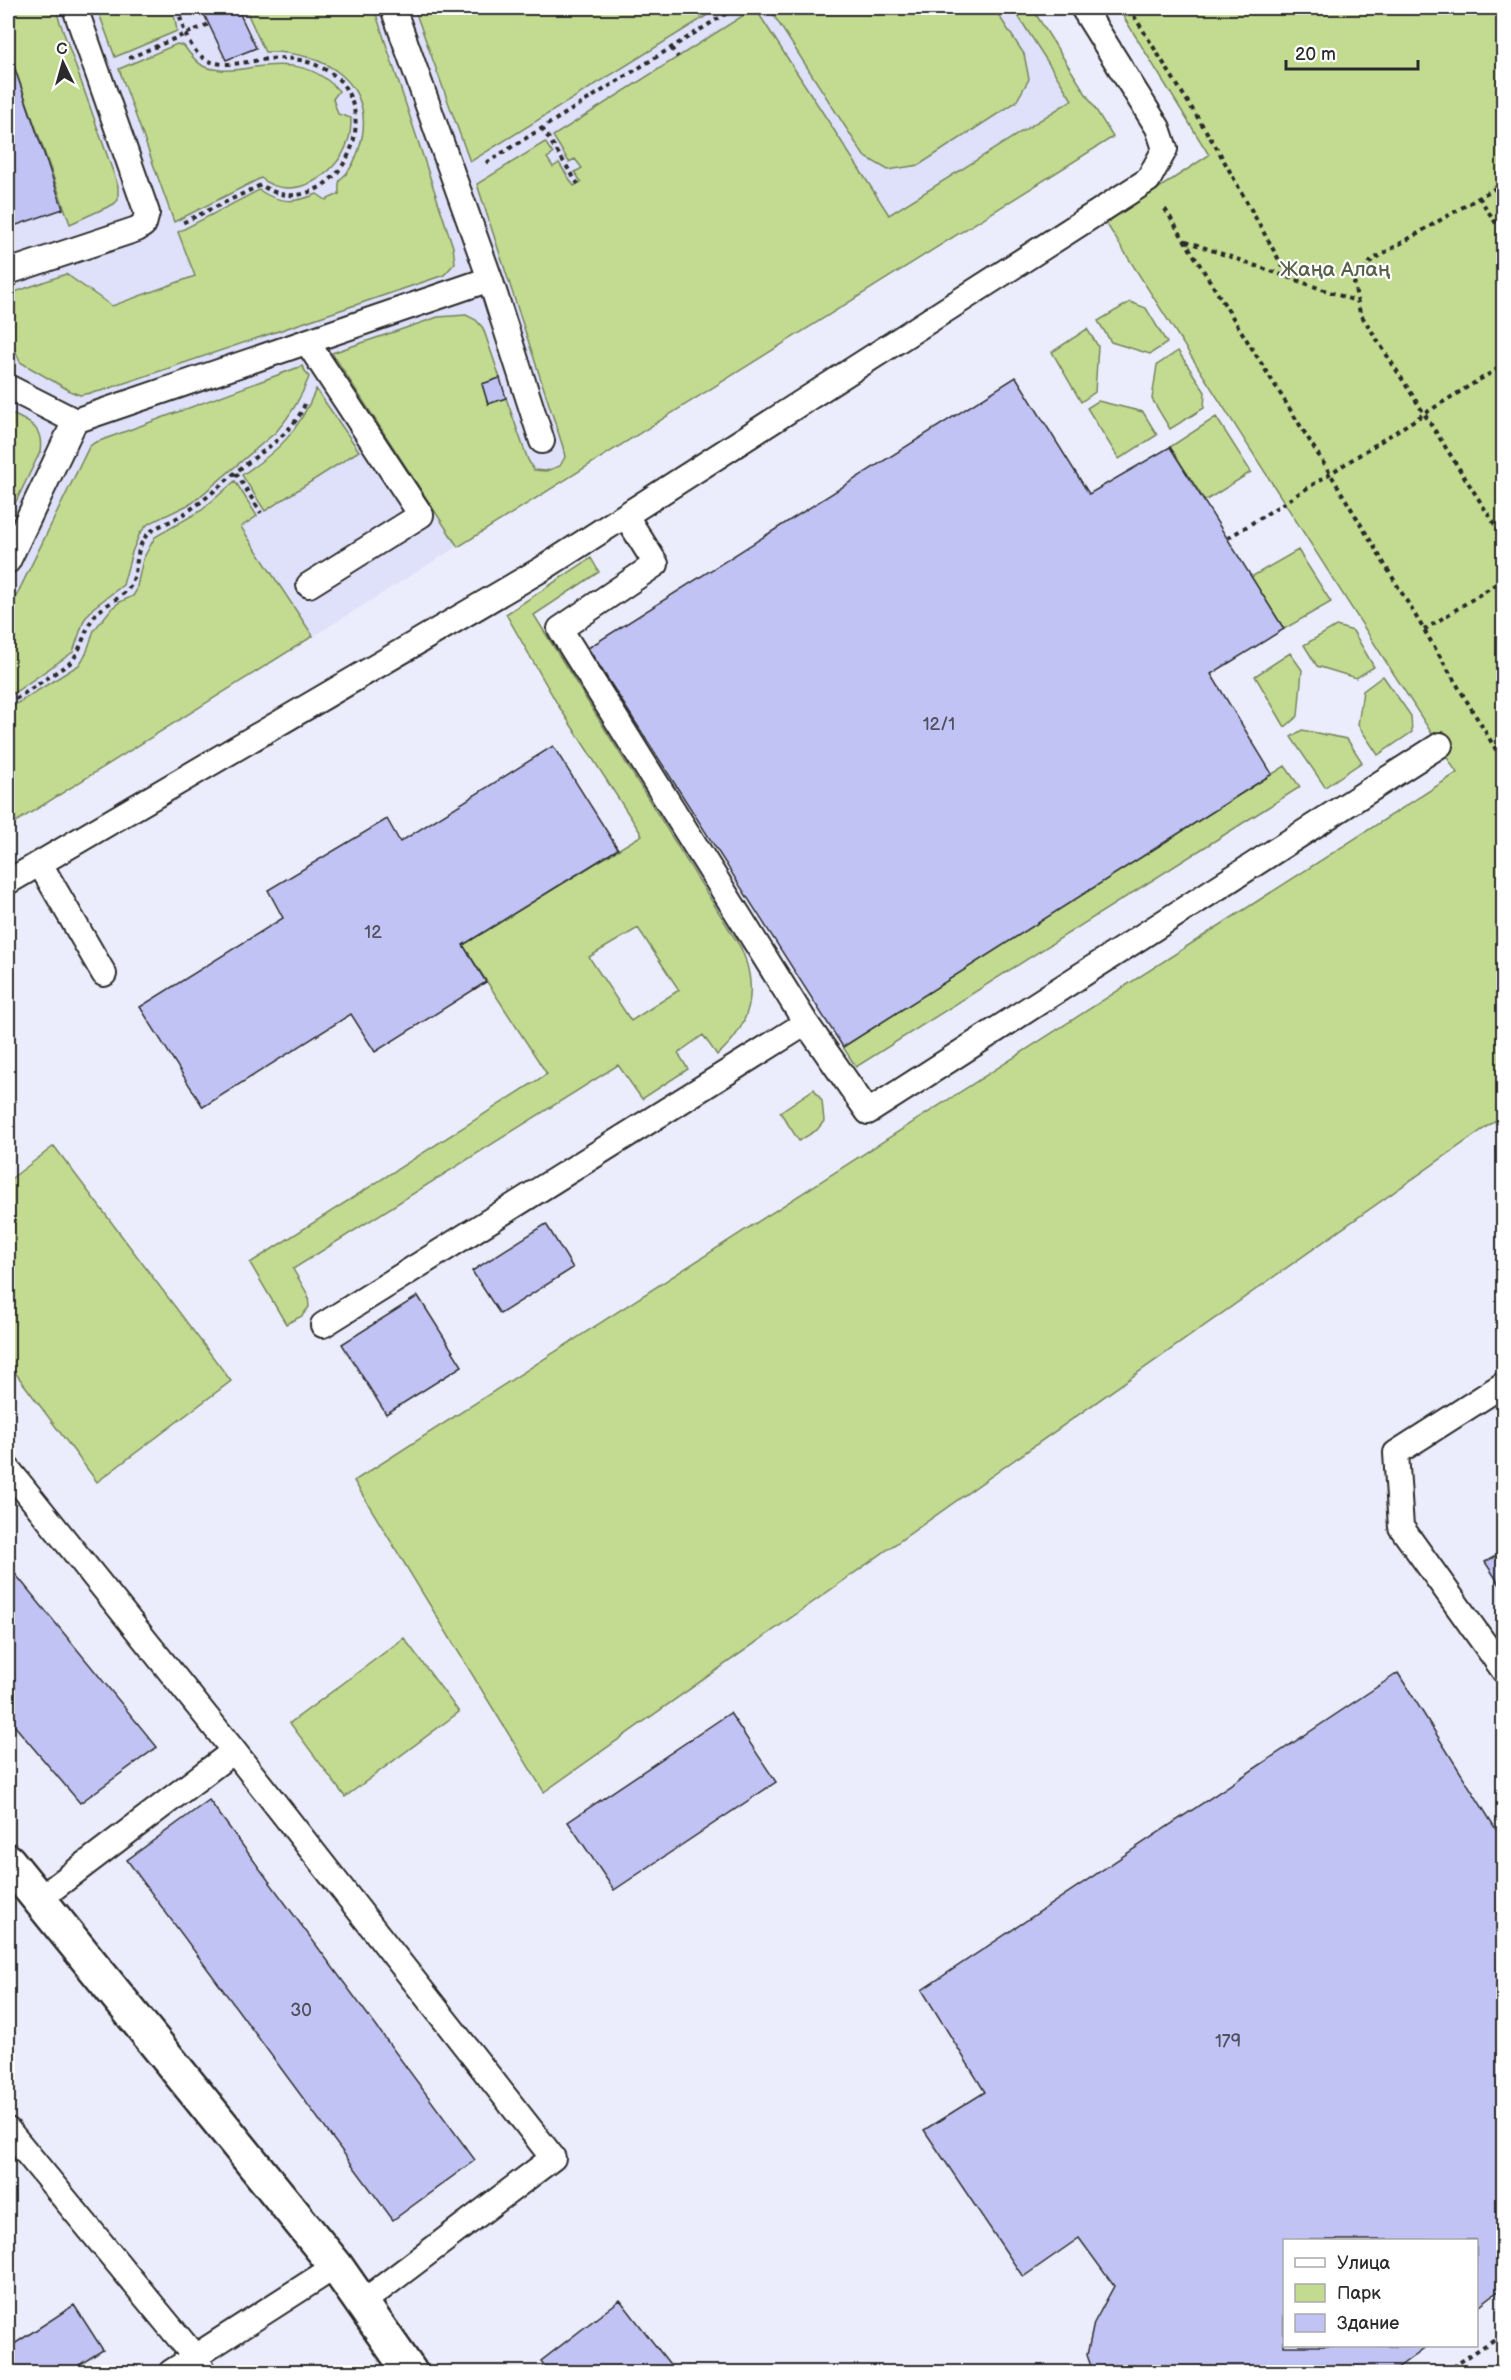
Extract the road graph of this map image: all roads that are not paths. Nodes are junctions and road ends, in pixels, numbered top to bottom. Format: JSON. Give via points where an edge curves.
{"nodes":[{"id":1,"x":75,"y":8,"type":"edge"},
{"id":2,"x":393,"y":8,"type":"edge"},
{"id":3,"x":1083,"y":8,"type":"edge"},
{"id":4,"x":8,"y":272,"type":"edge"},
{"id":5,"x":490,"y":279,"type":"junction"},
{"id":6,"x":307,"y":342,"type":"junction"},
{"id":7,"x":8,"y":387,"type":"edge"},
{"id":8,"x":75,"y":422,"type":"junction"},
{"id":9,"x":542,"y":441,"type":"dead end"},
{"id":10,"x":626,"y":516,"type":"junction"},
{"id":11,"x":8,"y":561,"type":"edge"},
{"id":12,"x":309,"y":585,"type":"dead end"},
{"id":13,"x":1440,"y":746,"type":"dead end"},
{"id":14,"x":40,"y":864,"type":"junction"},
{"id":15,"x":8,"y":882,"type":"edge"},
{"id":16,"x":104,"y":974,"type":"dead end"},
{"id":17,"x":806,"y":1023,"type":"junction"},
{"id":18,"x":323,"y":1326,"type":"dead end"},
{"id":19,"x":1503,"y":1384,"type":"edge"},
{"id":20,"x":8,"y":1469,"type":"edge"},
{"id":21,"x":1503,"y":1671,"type":"edge"},
{"id":22,"x":234,"y":1751,"type":"junction"},
{"id":23,"x":8,"y":1861,"type":"edge"},
{"id":24,"x":39,"y":1899,"type":"junction"},
{"id":25,"x":8,"y":2130,"type":"edge"},
{"id":26,"x":336,"y":2266,"type":"junction"},
{"id":27,"x":363,"y":2302,"type":"junction"},
{"id":28,"x":199,"y":2365,"type":"edge"},
{"id":29,"x":171,"y":2373,"type":"edge"},
{"id":30,"x":410,"y":2373,"type":"edge"}],
"edges":[{"from":1,"to":4,"type":"lane","via":[[147,213],[144,224],[137,229]]},
{"from":2,"to":5,"type":"lane"},
{"from":3,"to":10,"type":"lane","via":[[1158,128],[1165,149],[1148,180]]},
{"from":5,"to":6,"type":"lane"},
{"from":5,"to":9,"type":"lane"},
{"from":6,"to":8,"type":"lane"},
{"from":6,"to":12,"type":"lane","via":[[421,514]]},
{"from":7,"to":8,"type":"lane"},
{"from":8,"to":11,"type":"lane"},
{"from":10,"to":14,"type":"lane"},
{"from":10,"to":17,"type":"lane","via":[[656,564],[560,629]]},
{"from":13,"to":17,"type":"lane","via":[[868,1112]]},
{"from":14,"to":15,"type":"lane"},
{"from":14,"to":16,"type":"lane"},
{"from":17,"to":18,"type":"lane"},
{"from":19,"to":21,"type":"lane","via":[[1396,1453],[1401,1527]]},
{"from":20,"to":22,"type":"lane"},
{"from":22,"to":24,"type":"lane"},
{"from":22,"to":27,"type":"lane","via":[[553,2158]]},
{"from":23,"to":24,"type":"street"},
{"from":24,"to":26,"type":"street"},
{"from":25,"to":28,"type":"lane"},
{"from":26,"to":27,"type":"street"},
{"from":26,"to":28,"type":"lane"},
{"from":27,"to":30,"type":"street"},
{"from":28,"to":29,"type":"lane"}]}
